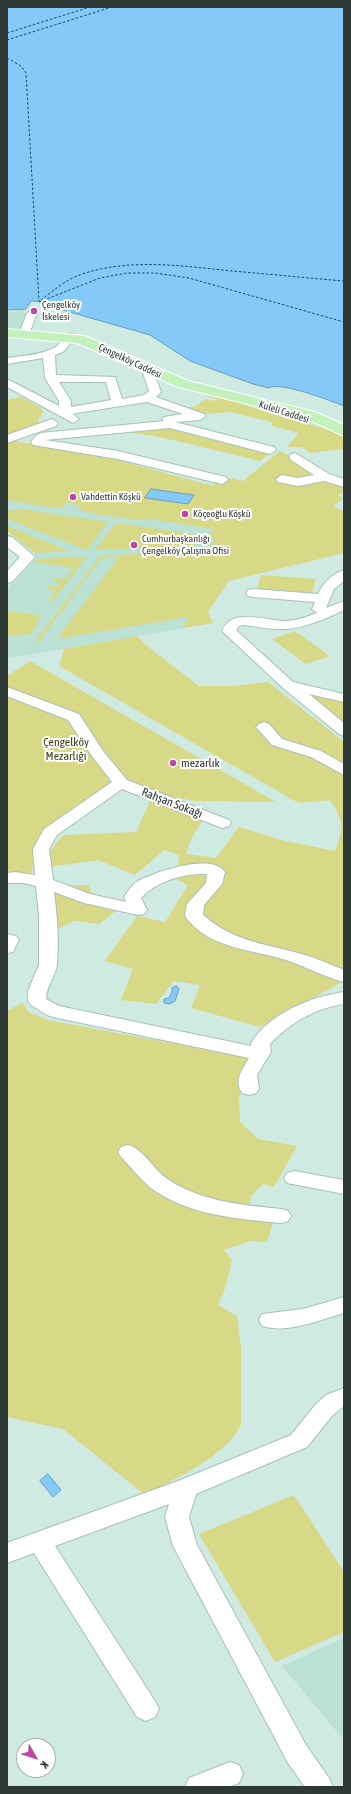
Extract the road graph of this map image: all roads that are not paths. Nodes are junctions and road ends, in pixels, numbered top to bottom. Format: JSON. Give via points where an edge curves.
{"nodes":[{"id":1,"x":32,"y":313,"type":"dead end"},
{"id":2,"x":12,"y":334,"type":"edge"},
{"id":3,"x":70,"y":337,"type":"junction"},
{"id":4,"x":49,"y":352,"type":"junction"},
{"id":5,"x":7,"y":361,"type":"edge"},
{"id":6,"x":148,"y":370,"type":"junction"},
{"id":7,"x":51,"y":378,"type":"junction"},
{"id":8,"x":7,"y":382,"type":"edge"},
{"id":9,"x":148,"y":398,"type":"junction"},
{"id":10,"x":250,"y":401,"type":"joint"},
{"id":11,"x":118,"y":403,"type":"junction"},
{"id":12,"x":65,"y":414,"type":"junction"},
{"id":13,"x":87,"y":430,"type":"junction"},
{"id":14,"x":344,"y":432,"type":"edge"},
{"id":15,"x":7,"y":439,"type":"edge"},
{"id":16,"x":270,"y":450,"type":"dead end"},
{"id":17,"x":294,"y":457,"type":"dead end"},
{"id":18,"x":325,"y":477,"type":"junction"},
{"id":19,"x":282,"y":479,"type":"dead end"},
{"id":20,"x":222,"y":480,"type":"dead end"},
{"id":21,"x":344,"y":483,"type":"edge"},
{"id":22,"x":7,"y":540,"type":"edge"},
{"id":23,"x":344,"y":574,"type":"edge"},
{"id":24,"x":7,"y":579,"type":"edge"},
{"id":25,"x":253,"y":592,"type":"dead end"},
{"id":26,"x":323,"y":598,"type":"junction"},
{"id":27,"x":344,"y":605,"type":"edge"},
{"id":28,"x":316,"y":618,"type":"junction"},
{"id":29,"x":288,"y":684,"type":"junction"},
{"id":30,"x":7,"y":691,"type":"edge"},
{"id":31,"x":344,"y":698,"type":"edge"},
{"id":32,"x":264,"y":728,"type":"dead end"},
{"id":33,"x":344,"y":732,"type":"edge"},
{"id":34,"x":344,"y":770,"type":"edge"},
{"id":35,"x":121,"y":783,"type":"junction"},
{"id":36,"x":223,"y":823,"type":"dead end"},
{"id":37,"x":7,"y":878,"type":"edge"},
{"id":38,"x":45,"y":885,"type":"junction"},
{"id":39,"x":7,"y":939,"type":"edge"},
{"id":40,"x":7,"y":948,"type":"edge"},
{"id":41,"x":344,"y":976,"type":"edge"},
{"id":42,"x":344,"y":985,"type":"edge"},
{"id":43,"x":344,"y":998,"type":"edge"},
{"id":44,"x":318,"y":1002,"type":"junction"},
{"id":45,"x":262,"y":1052,"type":"junction"},
{"id":46,"x":249,"y":1090,"type":"dead end"},
{"id":47,"x":128,"y":1152,"type":"dead end"},
{"id":48,"x":294,"y":1178,"type":"dead end"},
{"id":49,"x":344,"y":1187,"type":"edge"},
{"id":50,"x":281,"y":1216,"type":"dead end"},
{"id":51,"x":344,"y":1305,"type":"edge"},
{"id":52,"x":270,"y":1320,"type":"dead end"},
{"id":53,"x":344,"y":1397,"type":"edge"},
{"id":54,"x":186,"y":1488,"type":"junction"},
{"id":55,"x":39,"y":1541,"type":"junction"},
{"id":56,"x":7,"y":1553,"type":"edge"},
{"id":57,"x":146,"y":1709,"type":"dead end"},
{"id":58,"x":230,"y":1774,"type":"dead end"},
{"id":59,"x":198,"y":1787,"type":"edge"},
{"id":60,"x":320,"y":1787,"type":"edge"}],
"edges":[{"from":1,"to":2,"type":"street"},
{"from":2,"to":3,"type":"main road","name":"Çengelköy Caddesi"},
{"from":3,"to":4,"type":"street","via":[[59,350]]},
{"from":3,"to":6,"type":"main road","name":"Çengelköy Caddesi","via":[[87,341]]},
{"from":4,"to":5,"type":"street"},
{"from":4,"to":7,"type":"street","via":[[48,371]]},
{"from":6,"to":9,"type":"street","via":[[155,392]]},
{"from":6,"to":10,"type":"main road","name":"Çengelköy Caddesi","via":[[183,384]]},
{"from":7,"to":11,"type":"street","via":[[111,379]]},
{"from":7,"to":12,"type":"street","via":[[65,402]]},
{"from":8,"to":12,"type":"street"},
{"from":9,"to":11,"type":"street"},
{"from":9,"to":13,"type":"street","via":[[200,416]]},
{"from":10,"to":14,"type":"main road","name":"Kuleli Caddesi"},
{"from":11,"to":12,"type":"street","via":[[73,410]]},
{"from":12,"to":13,"type":"street"},
{"from":12,"to":15,"type":"street","via":[[58,421]]},
{"from":13,"to":16,"type":"street","via":[[170,424]]},
{"from":13,"to":20,"type":"street","via":[[41,437],[37,442],[118,454]]},
{"from":17,"to":18,"type":"street"},
{"from":18,"to":19,"type":"street","via":[[298,482]]},
{"from":18,"to":21,"type":"street"},
{"from":22,"to":24,"type":"street","via":[[28,557]]},
{"from":23,"to":26,"type":"street","via":[[328,587]]},
{"from":25,"to":26,"type":"street"},
{"from":26,"to":28,"type":"street"},
{"from":27,"to":28,"type":"street"},
{"from":28,"to":29,"type":"street","via":[[288,625],[241,621],[230,627],[229,631]]},
{"from":29,"to":31,"type":"street"},
{"from":29,"to":33,"type":"street"},
{"from":30,"to":35,"type":"street","via":[[74,717],[97,753]]},
{"from":32,"to":34,"type":"street","via":[[277,742],[316,754]]},
{"from":35,"to":36,"type":"street","name":"Rahşan Sokağı"},
{"from":35,"to":38,"type":"street","via":[[50,832],[41,848]]},
{"from":37,"to":38,"type":"street","via":[[29,877]]},
{"from":38,"to":41,"type":"street","via":[[85,898],[138,910],[132,897],[143,885],[190,868],[209,869],[217,872],[214,884],[196,904],[194,916],[210,930],[233,942],[294,957]]},
{"from":38,"to":45,"type":"street","via":[[48,966],[37,991],[38,1001],[44,1006],[53,1011],[202,1043],[245,1052]]},
{"from":39,"to":40,"type":"street","via":[[10,940]]},
{"from":42,"to":44,"type":"street"},
{"from":43,"to":44,"type":"street"},
{"from":44,"to":45,"type":"street","via":[[273,1029],[260,1042]]},
{"from":45,"to":46,"type":"street","via":[[248,1075]]},
{"from":47,"to":50,"type":"street","via":[[162,1186],[192,1200],[237,1212]]},
{"from":48,"to":49,"type":"street"},
{"from":51,"to":52,"type":"street","via":[[302,1317]]},
{"from":53,"to":54,"type":"street","via":[[334,1401],[324,1410],[299,1441]]},
{"from":54,"to":55,"type":"street"},
{"from":54,"to":60,"type":"street","via":[[177,1517],[185,1546],[297,1754]]},
{"from":55,"to":56,"type":"street"},
{"from":55,"to":57,"type":"street"},
{"from":58,"to":59,"type":"street"}]}
